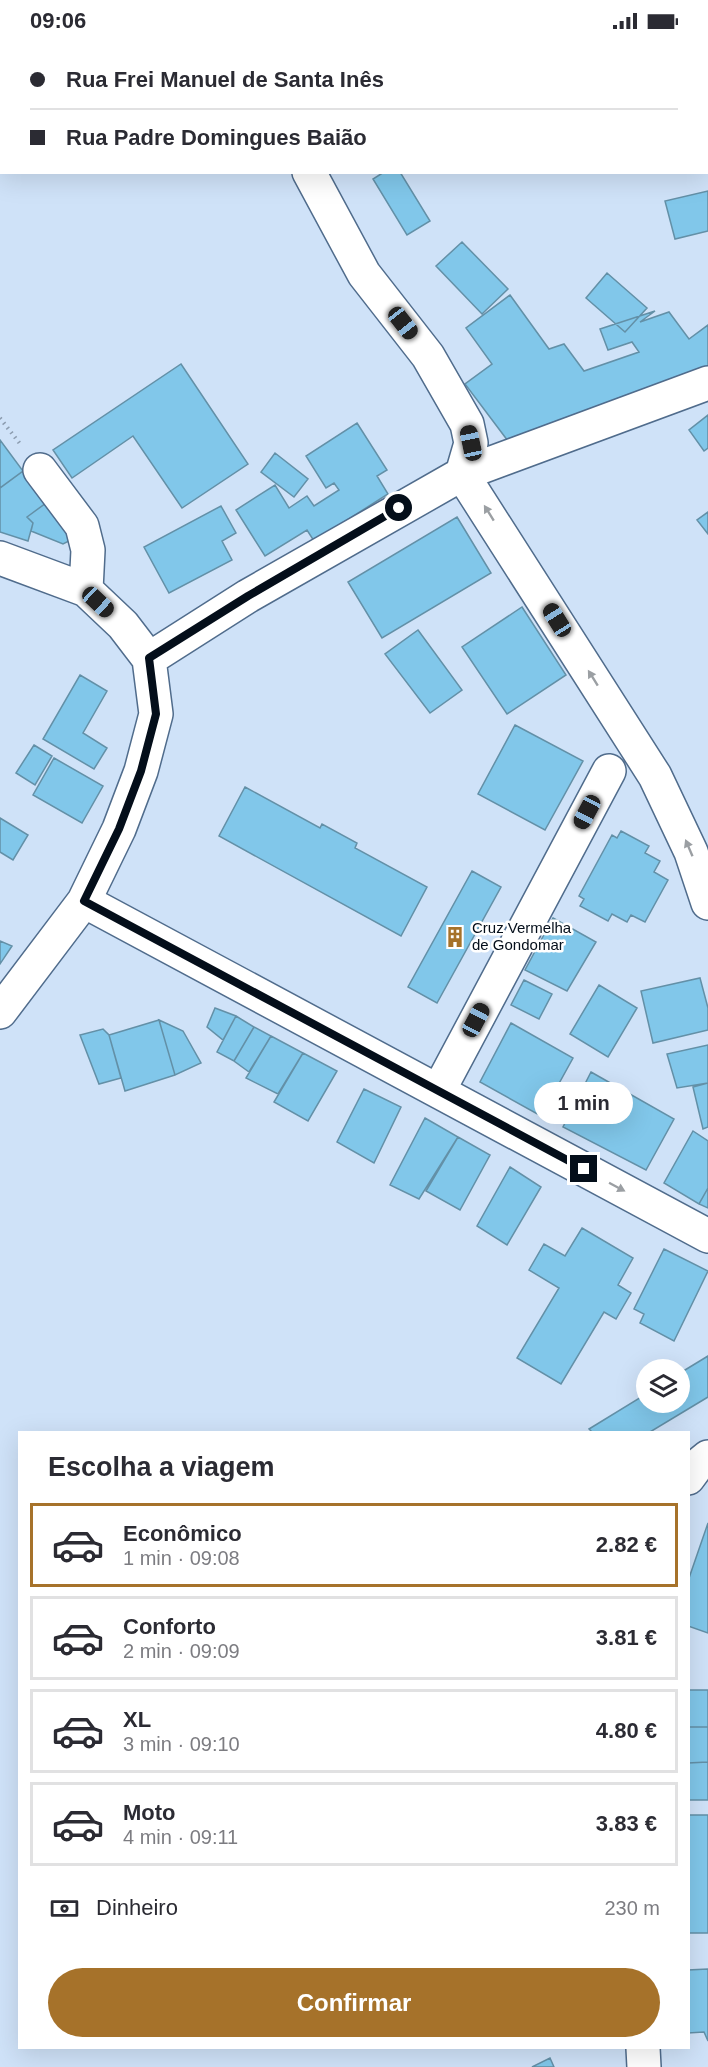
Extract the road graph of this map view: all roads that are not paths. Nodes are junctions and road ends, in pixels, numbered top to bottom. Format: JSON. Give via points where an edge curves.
{"nodes":[{"id":1,"x":310,"y":174,"type":"edge"},
{"id":2,"x":708,"y":383,"type":"edge"},
{"id":3,"x":40,"y":470,"type":"dead end"},
{"id":4,"x":462,"y":474,"type":"junction"},
{"id":5,"x":0,"y":558,"type":"edge"},
{"id":6,"x":86,"y":590,"type":"junction"},
{"id":7,"x":149,"y":658,"type":"junction"},
{"id":8,"x":609,"y":771,"type":"dead end"},
{"id":9,"x":84,"y":901,"type":"junction"},
{"id":10,"x":708,"y":903,"type":"edge"},
{"id":11,"x":0,"y":1012,"type":"edge"},
{"id":12,"x":438,"y":1090,"type":"junction"},
{"id":13,"x":708,"y":1236,"type":"edge"},
{"id":14,"x":708,"y":1457,"type":"edge"},
{"id":15,"x":690,"y":1475,"type":"edge"},
{"id":16,"x":643,"y":2049,"type":"edge"},
{"id":17,"x":644,"y":2067,"type":"edge"}],
"edges":[{"from":1,"to":4,"type":"street","via":[[364,274],[428,356],[467,424],[471,443]]},
{"from":2,"to":4,"type":"street"},
{"from":3,"to":6,"type":"street","via":[[82,526],[88,550]]},
{"from":4,"to":7,"type":"street","via":[[248,596]]},
{"from":10,"to":4,"type":"street","one_way":true,"via":[[691,852],[655,776]]},
{"from":5,"to":6,"type":"street"},
{"from":6,"to":7,"type":"street","via":[[123,625]]},
{"from":7,"to":9,"type":"street","via":[[156,714],[141,771],[119,829]]},
{"from":8,"to":12,"type":"street"},
{"from":9,"to":11,"type":"street"},
{"from":9,"to":12,"type":"street"},
{"from":12,"to":13,"type":"street","one_way":true},
{"from":14,"to":15,"type":"street"},
{"from":16,"to":17,"type":"street"}]}
